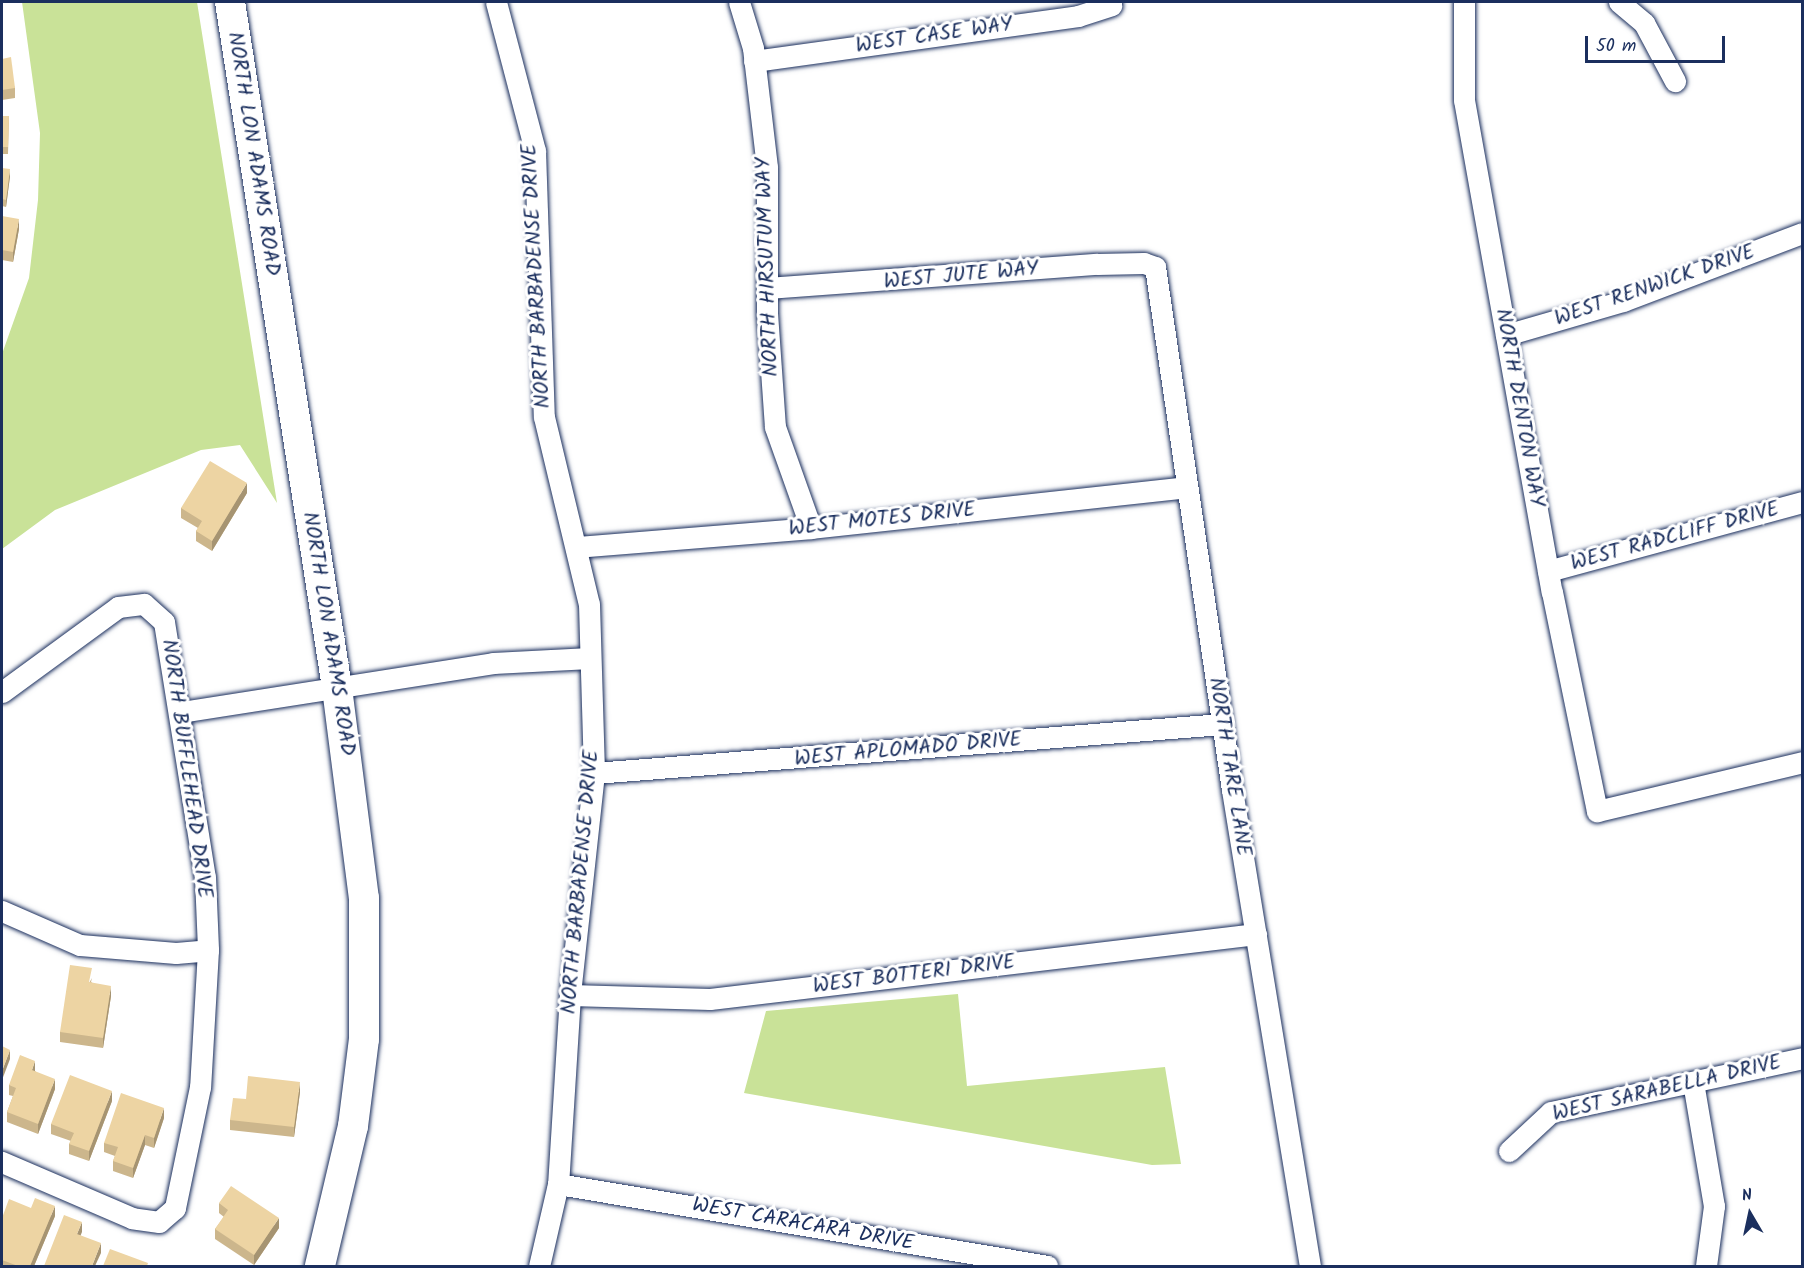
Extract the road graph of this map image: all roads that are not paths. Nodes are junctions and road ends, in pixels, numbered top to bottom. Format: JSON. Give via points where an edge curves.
{"nodes":[{"id":1,"x":230,"y":2,"type":"edge"},
{"id":2,"x":496,"y":2,"type":"edge"},
{"id":3,"x":739,"y":2,"type":"edge"},
{"id":4,"x":1464,"y":2,"type":"edge"},
{"id":5,"x":1619,"y":2,"type":"edge"},
{"id":6,"x":1111,"y":3,"type":"edge"},
{"id":7,"x":754,"y":61,"type":"junction"},
{"id":8,"x":1675,"y":81,"type":"dead end"},
{"id":9,"x":1803,"y":233,"type":"edge"},
{"id":10,"x":1155,"y":267,"type":"joint"},
{"id":11,"x":767,"y":288,"type":"junction"},
{"id":12,"x":1506,"y":335,"type":"junction"},
{"id":13,"x":1187,"y":488,"type":"junction"},
{"id":14,"x":1803,"y":502,"type":"edge"},
{"id":15,"x":811,"y":528,"type":"junction"},
{"id":16,"x":576,"y":548,"type":"junction"},
{"id":17,"x":1548,"y":571,"type":"junction"},
{"id":18,"x":590,"y":658,"type":"junction"},
{"id":19,"x":337,"y":688,"type":"junction"},
{"id":20,"x":2,"y":692,"type":"edge"},
{"id":21,"x":181,"y":712,"type":"junction"},
{"id":22,"x":1222,"y":724,"type":"junction"},
{"id":23,"x":1803,"y":762,"type":"edge"},
{"id":24,"x":594,"y":773,"type":"junction"},
{"id":25,"x":2,"y":911,"type":"edge"},
{"id":26,"x":1256,"y":934,"type":"junction"},
{"id":27,"x":208,"y":950,"type":"junction"},
{"id":28,"x":570,"y":995,"type":"junction"},
{"id":29,"x":1803,"y":1058,"type":"edge"},
{"id":30,"x":1693,"y":1082,"type":"junction"},
{"id":31,"x":1509,"y":1151,"type":"dead end"},
{"id":32,"x":2,"y":1162,"type":"edge"},
{"id":33,"x":558,"y":1184,"type":"junction"},
{"id":34,"x":320,"y":1266,"type":"edge"},
{"id":35,"x":539,"y":1266,"type":"edge"},
{"id":36,"x":1047,"y":1266,"type":"edge"},
{"id":37,"x":1310,"y":1266,"type":"edge"},
{"id":38,"x":1706,"y":1266,"type":"edge"}],
"edges":[{"from":1,"to":19,"type":"street","name":"NORTH LON ADAMS ROAD"},
{"from":2,"to":16,"type":"street","name":"NORTH BARBADENSE DRIVE","via":[[535,151],[544,417]]},
{"from":3,"to":7,"type":"street","name":"NORTH HIRSUTUM WAY"},
{"from":4,"to":12,"type":"street","name":"NORTH DENTON WAY","via":[[1464,100]]},
{"from":5,"to":8,"type":"street","via":[[1644,23]]},
{"from":6,"to":7,"type":"street","name":"WEST CASE WAY","via":[[1078,16]]},
{"from":7,"to":11,"type":"street","name":"NORTH HIRSUTUM WAY","via":[[767,167]]},
{"from":9,"to":12,"type":"street","name":"WEST RENWICK DRIVE","via":[[1623,301]]},
{"from":10,"to":11,"type":"street","name":"WEST JUTE WAY","via":[[1144,263],[1097,264]]},
{"from":10,"to":13,"type":"street","name":"NORTH TARE LANE"},
{"from":11,"to":15,"type":"street","name":"NORTH HIRSUTUM WAY","via":[[775,427]]},
{"from":12,"to":17,"type":"street","name":"NORTH DENTON WAY"},
{"from":13,"to":15,"type":"street","name":"WEST MOTES DRIVE"},
{"from":13,"to":22,"type":"street","name":"NORTH TARE LANE"},
{"from":14,"to":17,"type":"street","name":"WEST RADCLIFF DRIVE","via":[[1731,525]]},
{"from":15,"to":16,"type":"street","name":"WEST MOTES DRIVE"},
{"from":16,"to":18,"type":"street","name":"NORTH BARBADENSE DRIVE","via":[[589,604]]},
{"from":17,"to":23,"type":"street","name":"NORTH DENTON WAY","via":[[1597,811]]},
{"from":18,"to":19,"type":"street","via":[[493,663]]},
{"from":18,"to":24,"type":"street","name":"NORTH BARBADENSE DRIVE"},
{"from":19,"to":21,"type":"street"},
{"from":19,"to":34,"type":"street","name":"NORTH LON ADAMS ROAD","via":[[364,898],[365,1008],[353,1126]]},
{"from":20,"to":21,"type":"street","name":"NORTH BUFFLEHEAD DRIVE","via":[[118,607],[144,604],[164,622]]},
{"from":21,"to":27,"type":"street","name":"NORTH BUFFLEHEAD DRIVE","via":[[205,877]]},
{"from":22,"to":24,"type":"street","name":"WEST APLOMADO DRIVE"},
{"from":22,"to":26,"type":"street","name":"NORTH TARE LANE"},
{"from":24,"to":28,"type":"street","name":"NORTH BARBADENSE DRIVE"},
{"from":25,"to":27,"type":"street","via":[[80,945],[176,953]]},
{"from":26,"to":28,"type":"street","name":"WEST BOTTERI DRIVE","via":[[710,999]]},
{"from":26,"to":37,"type":"street","name":"NORTH TARE LANE"},
{"from":27,"to":32,"type":"street","name":"NORTH BUFFLEHEAD DRIVE","via":[[200,1087],[175,1208],[159,1222],[132,1218]]},
{"from":28,"to":33,"type":"street","name":"NORTH BARBADENSE DRIVE"},
{"from":29,"to":30,"type":"street","name":"WEST SARABELLA DRIVE"},
{"from":30,"to":31,"type":"street","name":"WEST SARABELLA DRIVE","via":[[1551,1112]]},
{"from":30,"to":38,"type":"street","via":[[1714,1206]]},
{"from":33,"to":35,"type":"street","name":"NORTH BARBADENSE DRIVE"},
{"from":33,"to":36,"type":"street","name":"WEST CARACARA DRIVE"}]}
